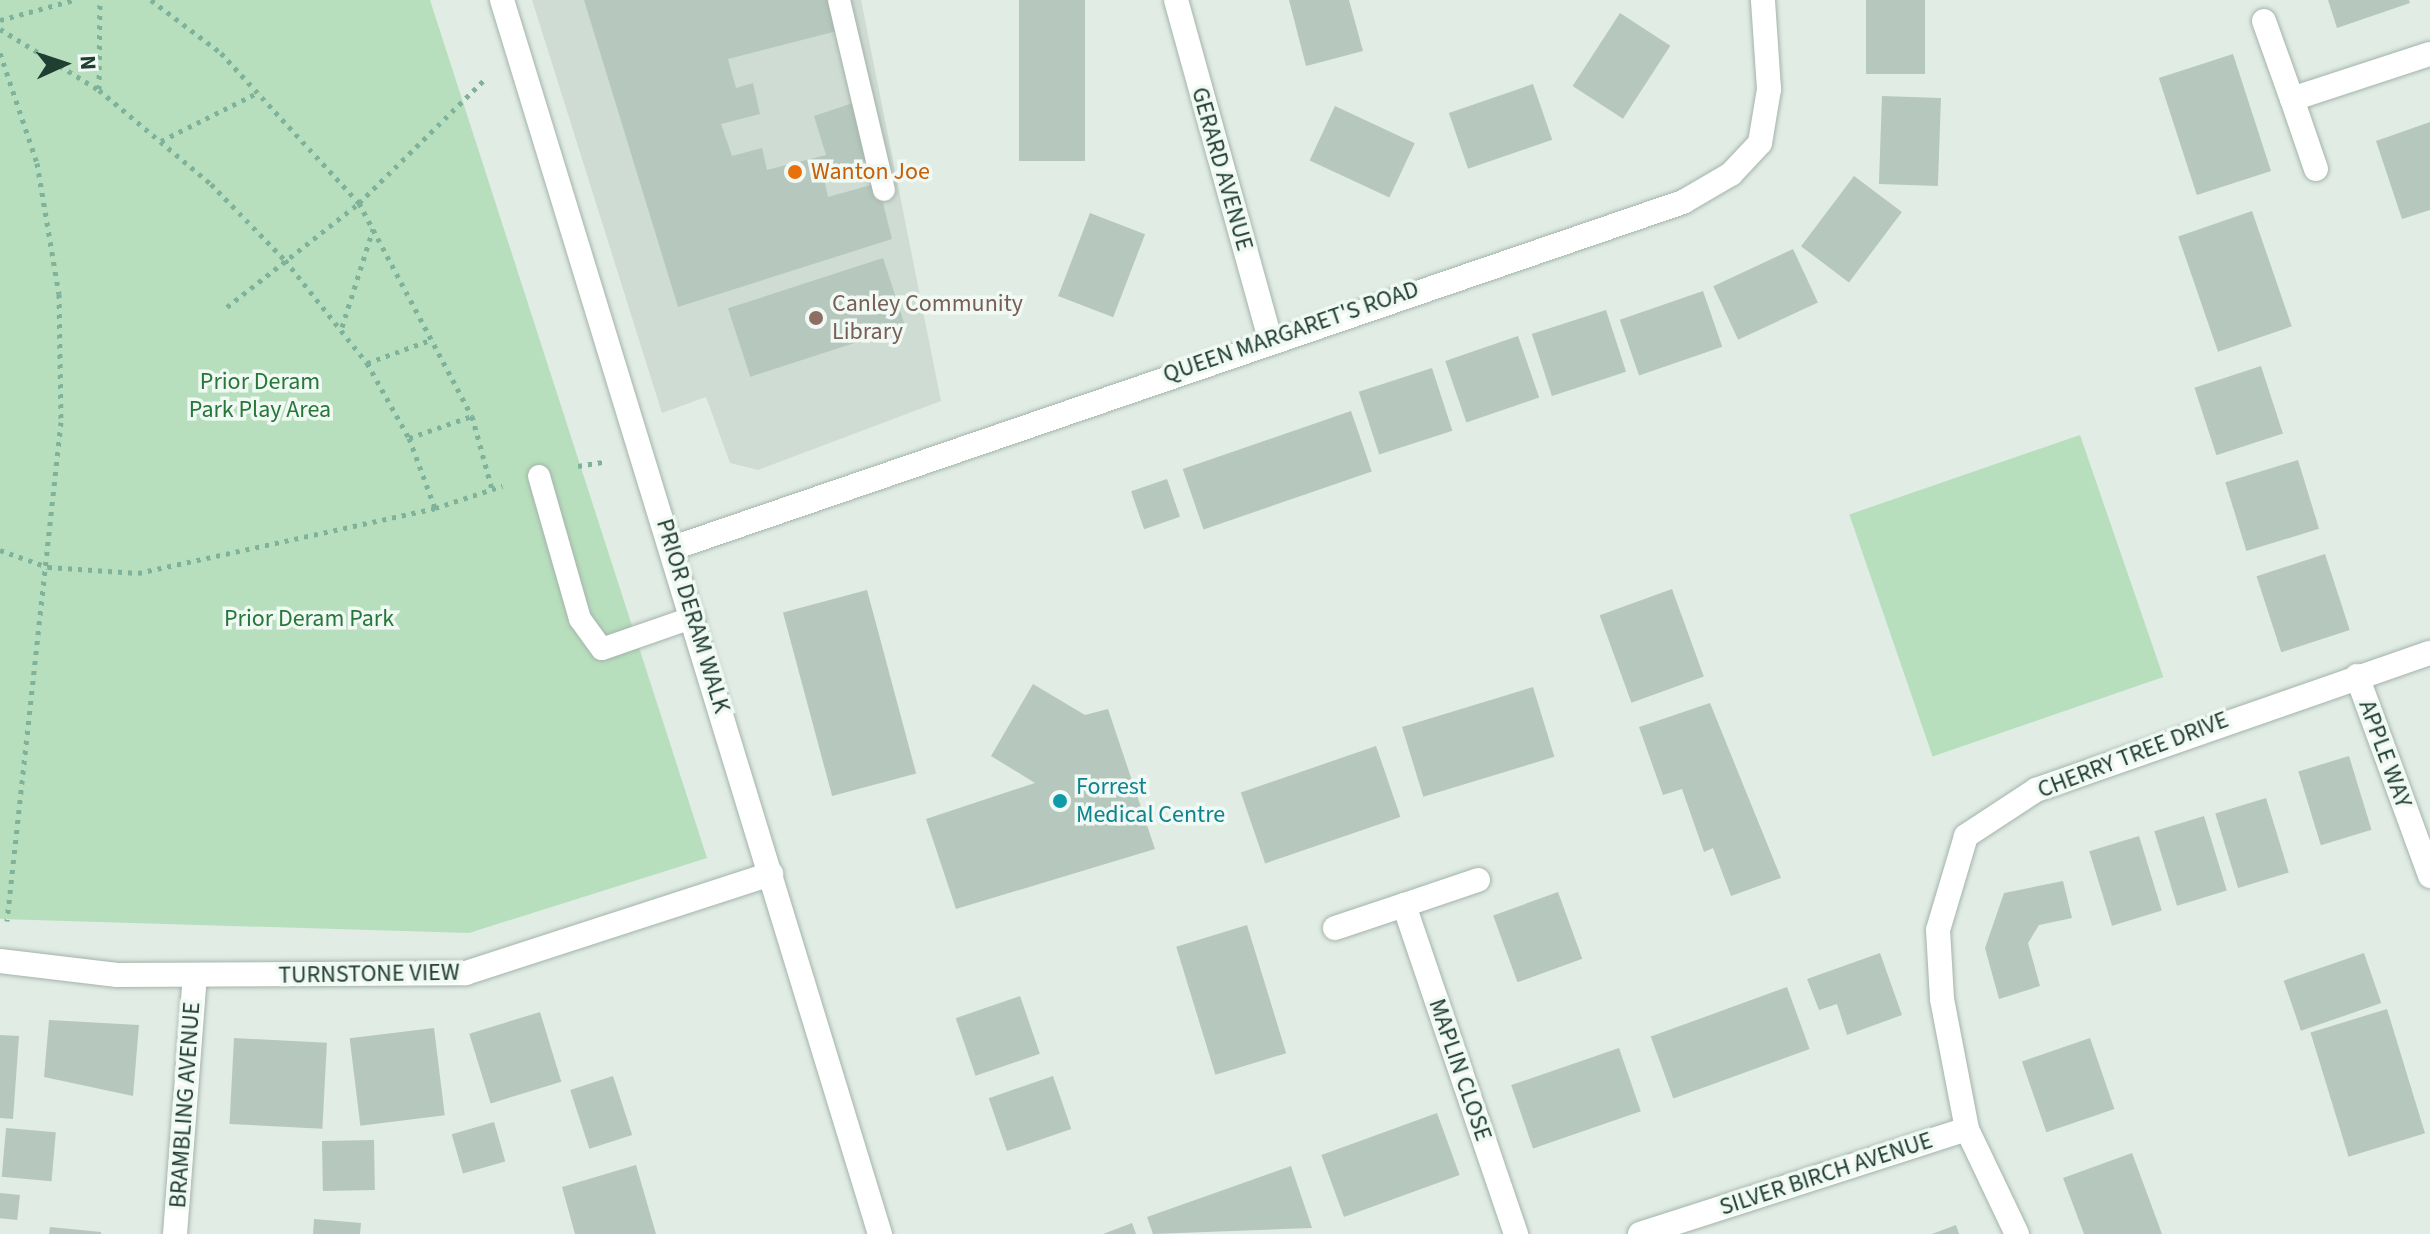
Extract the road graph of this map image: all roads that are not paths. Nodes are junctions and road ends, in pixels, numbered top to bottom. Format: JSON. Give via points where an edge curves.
{"nodes":[{"id":1,"x":502,"y":0,"type":"edge"},
{"id":2,"x":839,"y":0,"type":"edge"},
{"id":3,"x":1176,"y":0,"type":"edge"},
{"id":4,"x":1763,"y":0,"type":"edge"},
{"id":5,"x":2264,"y":21,"type":"dead end"},
{"id":6,"x":2430,"y":54,"type":"edge"},
{"id":7,"x":2292,"y":99,"type":"junction"},
{"id":8,"x":2316,"y":169,"type":"dead end"},
{"id":9,"x":884,"y":190,"type":"dead end"},
{"id":10,"x":1270,"y":338,"type":"junction"},
{"id":11,"x":539,"y":476,"type":"road end"},
{"id":12,"x":673,"y":548,"type":"junction"},
{"id":13,"x":694,"y":617,"type":"junction"},
{"id":14,"x":2430,"y":653,"type":"edge"},
{"id":15,"x":2357,"y":676,"type":"junction"},
{"id":16,"x":771,"y":874,"type":"junction"},
{"id":17,"x":2430,"y":876,"type":"edge"},
{"id":18,"x":1478,"y":880,"type":"dead end"},
{"id":19,"x":1404,"y":905,"type":"junction"},
{"id":20,"x":1335,"y":928,"type":"dead end"},
{"id":21,"x":1,"y":962,"type":"edge"},
{"id":22,"x":195,"y":976,"type":"junction"},
{"id":23,"x":1967,"y":1129,"type":"junction"},
{"id":24,"x":175,"y":1234,"type":"edge"},
{"id":25,"x":880,"y":1234,"type":"edge"},
{"id":26,"x":1516,"y":1234,"type":"edge"},
{"id":27,"x":1640,"y":1234,"type":"edge"},
{"id":28,"x":2017,"y":1234,"type":"edge"}],
"edges":[{"from":1,"to":12,"type":"street","name":"PRIOR DERAM WALK"},
{"from":2,"to":9,"type":"lane"},
{"from":3,"to":10,"type":"street","name":"GERARD AVENUE"},
{"from":4,"to":10,"type":"street","name":"QUEEN MARGARET'S ROAD","via":[[1769,89],[1760,143],[1731,174],[1683,202]]},
{"from":5,"to":7,"type":"street"},
{"from":6,"to":7,"type":"street"},
{"from":7,"to":8,"type":"street"},
{"from":10,"to":12,"type":"street","name":"QUEEN MARGARET'S ROAD"},
{"from":11,"to":13,"type":"lane","via":[[580,619],[602,649]]},
{"from":12,"to":13,"type":"street","name":"PRIOR DERAM WALK"},
{"from":13,"to":16,"type":"street","name":"PRIOR DERAM WALK"},
{"from":14,"to":15,"type":"street","name":"CHERRY TREE DRIVE"},
{"from":15,"to":17,"type":"street","name":"APPLE WAY"},
{"from":15,"to":23,"type":"street","name":"CHERRY TREE DRIVE","via":[[2036,790],[1966,836],[1938,930],[1942,999]]},
{"from":16,"to":22,"type":"street","name":"TURNSTONE VIEW","via":[[466,973]]},
{"from":16,"to":25,"type":"street","name":"PRIOR DERAM WALK"},
{"from":18,"to":19,"type":"street"},
{"from":19,"to":20,"type":"street"},
{"from":19,"to":26,"type":"street","name":"MAPLIN CLOSE"},
{"from":21,"to":22,"type":"street","name":"TURNSTONE VIEW"},
{"from":22,"to":24,"type":"street","name":"BRAMBLING AVENUE"},
{"from":23,"to":27,"type":"street","name":"SILVER BIRCH AVENUE"},
{"from":23,"to":28,"type":"street","name":"CHERRY TREE DRIVE"}]}
